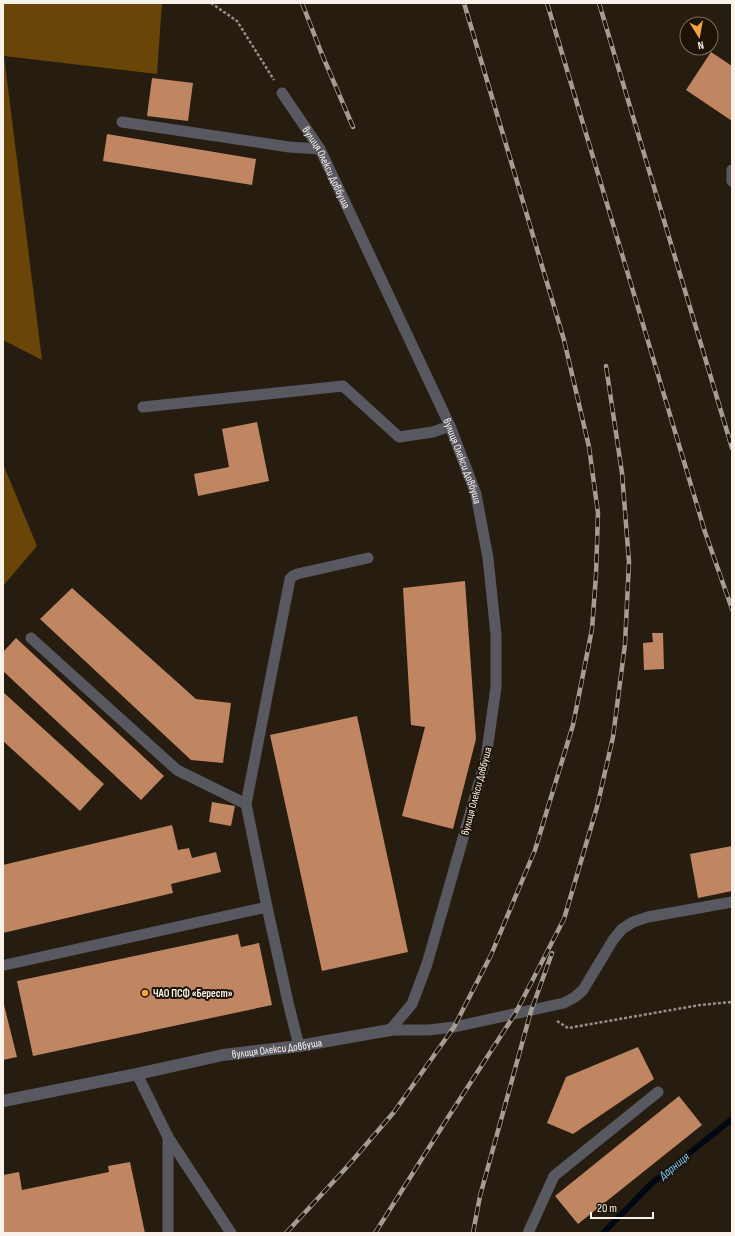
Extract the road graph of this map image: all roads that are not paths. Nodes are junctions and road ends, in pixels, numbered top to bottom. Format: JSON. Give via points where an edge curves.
{"nodes":[{"id":1,"x":282,"y":93,"type":"road end"},
{"id":2,"x":122,"y":122,"type":"dead end"},
{"id":3,"x":320,"y":149,"type":"junction"},
{"id":4,"x":732,"y":170,"type":"edge"},
{"id":5,"x":732,"y":181,"type":"edge"},
{"id":6,"x":143,"y":407,"type":"dead end"},
{"id":7,"x":450,"y":426,"type":"junction"},
{"id":8,"x":368,"y":558,"type":"dead end"},
{"id":9,"x":31,"y":638,"type":"dead end"},
{"id":10,"x":246,"y":804,"type":"junction"},
{"id":11,"x":732,"y":902,"type":"edge"},
{"id":12,"x":267,"y":907,"type":"junction"},
{"id":13,"x":5,"y":965,"type":"dead end"},
{"id":14,"x":390,"y":1030,"type":"junction"},
{"id":15,"x":299,"y":1046,"type":"junction"},
{"id":16,"x":137,"y":1074,"type":"junction"},
{"id":17,"x":658,"y":1092,"type":"dead end"},
{"id":18,"x":3,"y":1101,"type":"edge"},
{"id":19,"x":168,"y":1137,"type":"junction"},
{"id":20,"x":168,"y":1233,"type":"edge"},
{"id":21,"x":231,"y":1233,"type":"edge"},
{"id":22,"x":528,"y":1233,"type":"edge"}],
"edges":[{"from":1,"to":3,"type":"lane","name":"вулиця Олекси Довбуша"},
{"from":2,"to":3,"type":"lane","via":[[289,147]]},
{"from":3,"to":7,"type":"lane","name":"вулиця Олекси Довбуша"},
{"from":4,"to":5,"type":"lane"},
{"from":6,"to":7,"type":"lane","via":[[343,386],[399,438]]},
{"from":7,"to":14,"type":"lane","name":"вулиця Олекси Довбуша","via":[[476,494],[488,558],[496,635],[496,687],[486,758],[427,964],[412,1004]]},
{"from":8,"to":10,"type":"lane","via":[[297,574],[290,579]]},
{"from":9,"to":10,"type":"lane","via":[[177,770]]},
{"from":10,"to":12,"type":"lane"},
{"from":11,"to":14,"type":"lane","via":[[633,922],[622,929],[614,940],[584,990],[564,1003],[454,1027]]},
{"from":12,"to":13,"type":"lane"},
{"from":12,"to":15,"type":"lane"},
{"from":14,"to":15,"type":"street","name":"вулиця Олекси Довбуша"},
{"from":15,"to":16,"type":"street","name":"вулиця Олекси Довбуша","via":[[223,1055]]},
{"from":16,"to":18,"type":"street","name":"вулиця Олекси Довбуша"},
{"from":16,"to":19,"type":"lane"},
{"from":17,"to":22,"type":"lane","via":[[554,1176]]},
{"from":19,"to":20,"type":"lane"},
{"from":19,"to":21,"type":"lane"}]}
